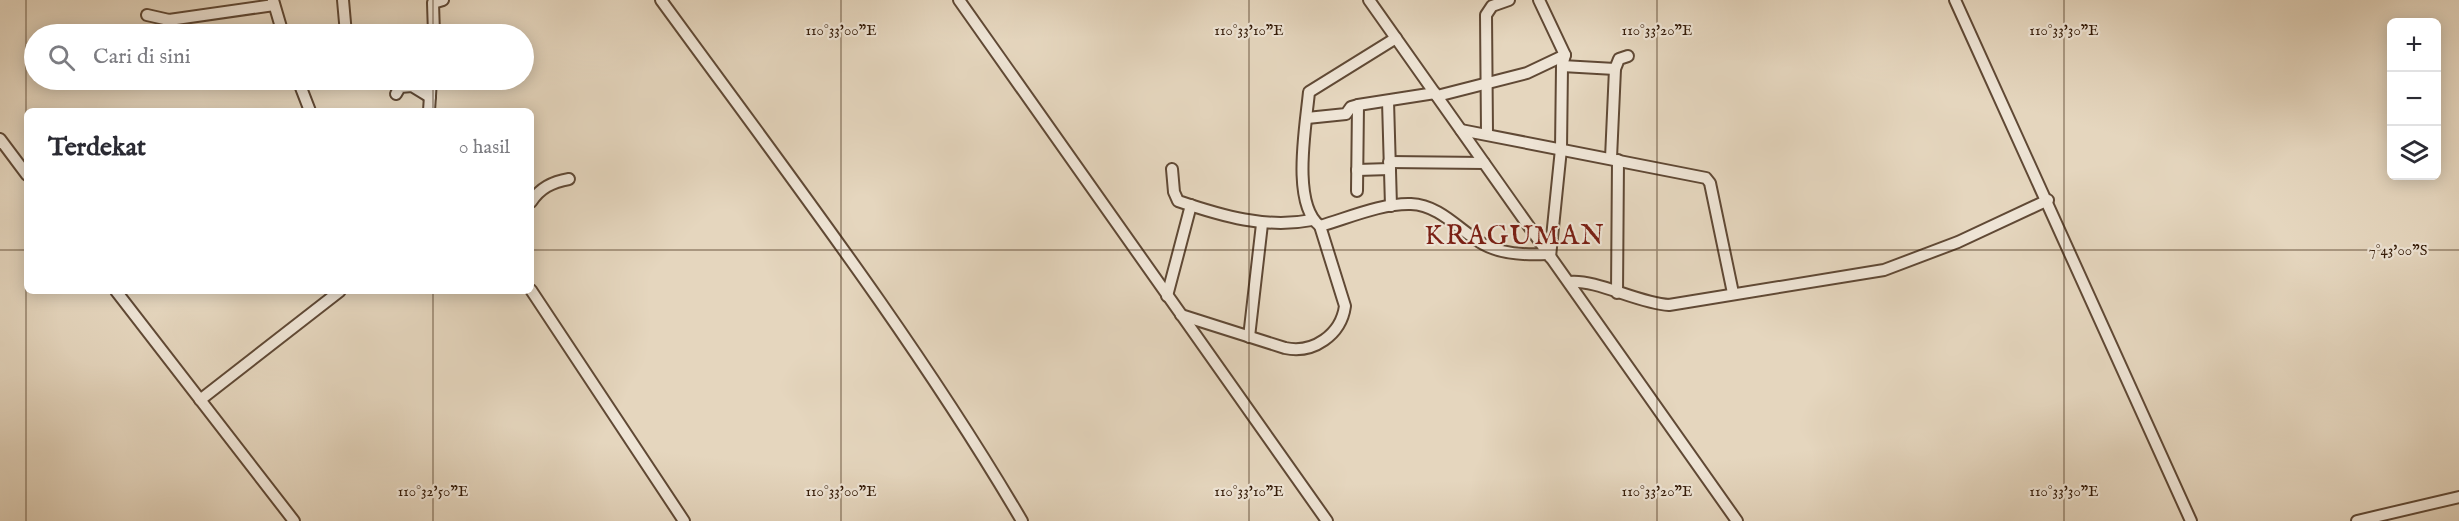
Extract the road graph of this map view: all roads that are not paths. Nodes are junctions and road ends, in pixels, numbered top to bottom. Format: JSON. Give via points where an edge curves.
{"nodes":[{"id":1,"x":343,"y":0,"type":"edge"},
{"id":2,"x":661,"y":0,"type":"edge"},
{"id":3,"x":959,"y":0,"type":"edge"},
{"id":4,"x":1369,"y":0,"type":"edge"},
{"id":5,"x":1509,"y":0,"type":"edge"},
{"id":6,"x":1539,"y":0,"type":"edge"},
{"id":7,"x":1955,"y":0,"type":"edge"},
{"id":8,"x":436,"y":1,"type":"edge"},
{"id":9,"x":274,"y":2,"type":"edge"},
{"id":10,"x":147,"y":15,"type":"dead end"},
{"id":11,"x":281,"y":24,"type":"edge"},
{"id":12,"x":344,"y":24,"type":"edge"},
{"id":13,"x":435,"y":24,"type":"edge"},
{"id":14,"x":1396,"y":38,"type":"junction"},
{"id":15,"x":1565,"y":55,"type":"junction"},
{"id":16,"x":1628,"y":56,"type":"dead end"},
{"id":17,"x":1562,"y":66,"type":"junction"},
{"id":18,"x":1615,"y":69,"type":"junction"},
{"id":19,"x":1485,"y":83,"type":"junction"},
{"id":20,"x":302,"y":90,"type":"edge"},
{"id":21,"x":398,"y":90,"type":"edge"},
{"id":22,"x":419,"y":90,"type":"edge"},
{"id":23,"x":430,"y":90,"type":"edge"},
{"id":24,"x":396,"y":94,"type":"dead end"},
{"id":25,"x":1436,"y":94,"type":"junction"},
{"id":26,"x":430,"y":97,"type":"junction"},
{"id":27,"x":1388,"y":101,"type":"junction"},
{"id":28,"x":1358,"y":105,"type":"junction"},
{"id":29,"x":309,"y":108,"type":"edge"},
{"id":30,"x":429,"y":108,"type":"edge"},
{"id":31,"x":1307,"y":118,"type":"junction"},
{"id":32,"x":1461,"y":130,"type":"junction"},
{"id":33,"x":1487,"y":133,"type":"junction"},
{"id":34,"x":0,"y":139,"type":"edge"},
{"id":35,"x":1561,"y":149,"type":"junction"},
{"id":36,"x":1614,"y":159,"type":"junction"},
{"id":37,"x":1484,"y":163,"type":"junction"},
{"id":38,"x":1390,"y":166,"type":"junction"},
{"id":39,"x":1172,"y":170,"type":"dead end"},
{"id":40,"x":1357,"y":170,"type":"junction"},
{"id":41,"x":24,"y":171,"type":"edge"},
{"id":42,"x":569,"y":179,"type":"dead end"},
{"id":43,"x":534,"y":188,"type":"edge"},
{"id":44,"x":1357,"y":191,"type":"dead end"},
{"id":45,"x":2048,"y":200,"type":"junction"},
{"id":46,"x":1191,"y":206,"type":"junction"},
{"id":47,"x":1391,"y":206,"type":"junction"},
{"id":48,"x":1316,"y":223,"type":"junction"},
{"id":49,"x":1263,"y":224,"type":"junction"},
{"id":50,"x":1549,"y":256,"type":"junction"},
{"id":51,"x":1569,"y":282,"type":"junction"},
{"id":52,"x":1733,"y":293,"type":"junction"},
{"id":53,"x":118,"y":294,"type":"edge"},
{"id":54,"x":336,"y":294,"type":"edge"},
{"id":55,"x":534,"y":294,"type":"edge"},
{"id":56,"x":1617,"y":294,"type":"junction"},
{"id":57,"x":1167,"y":296,"type":"junction"},
{"id":58,"x":1180,"y":315,"type":"junction"},
{"id":59,"x":1249,"y":337,"type":"junction"},
{"id":60,"x":200,"y":400,"type":"junction"},
{"id":61,"x":2459,"y":497,"type":"edge"},
{"id":62,"x":294,"y":521,"type":"edge"},
{"id":63,"x":684,"y":521,"type":"edge"},
{"id":64,"x":1022,"y":521,"type":"edge"},
{"id":65,"x":1327,"y":521,"type":"edge"},
{"id":66,"x":1737,"y":521,"type":"edge"},
{"id":67,"x":2192,"y":521,"type":"edge"},
{"id":68,"x":2357,"y":521,"type":"edge"}],
"edges":[{"from":1,"to":12,"type":"street"},
{"from":2,"to":64,"type":"street","via":[[976,442]]},
{"from":3,"to":57,"type":"street"},
{"from":4,"to":14,"type":"street"},
{"from":5,"to":19,"type":"street","via":[[1487,10]]},
{"from":6,"to":15,"type":"street"},
{"from":7,"to":45,"type":"street"},
{"from":8,"to":13,"type":"street"},
{"from":9,"to":10,"type":"street","via":[[169,20]]},
{"from":9,"to":11,"type":"street"},
{"from":14,"to":25,"type":"street"},
{"from":14,"to":31,"type":"street","via":[[1315,87],[1310,92]]},
{"from":15,"to":17,"type":"street"},
{"from":15,"to":19,"type":"street","via":[[1527,73]]},
{"from":16,"to":18,"type":"street","via":[[1619,59]]},
{"from":17,"to":18,"type":"street"},
{"from":17,"to":35,"type":"street"},
{"from":18,"to":36,"type":"street"},
{"from":19,"to":25,"type":"street"},
{"from":19,"to":33,"type":"street"},
{"from":20,"to":29,"type":"street"},
{"from":21,"to":24,"type":"street"},
{"from":22,"to":26,"type":"street"},
{"from":23,"to":26,"type":"street"},
{"from":25,"to":27,"type":"street"},
{"from":25,"to":32,"type":"street"},
{"from":26,"to":30,"type":"street"},
{"from":27,"to":28,"type":"street"},
{"from":27,"to":38,"type":"street"},
{"from":28,"to":31,"type":"street","via":[[1346,114]]},
{"from":28,"to":40,"type":"street"},
{"from":31,"to":48,"type":"street","via":[[1301,153],[1302,178]]},
{"from":32,"to":33,"type":"street"},
{"from":32,"to":37,"type":"street"},
{"from":33,"to":35,"type":"street"},
{"from":34,"to":41,"type":"street"},
{"from":35,"to":36,"type":"street"},
{"from":35,"to":50,"type":"street"},
{"from":36,"to":52,"type":"street","via":[[1707,178]]},
{"from":36,"to":56,"type":"street"},
{"from":37,"to":38,"type":"street"},
{"from":37,"to":50,"type":"street"},
{"from":38,"to":40,"type":"street"},
{"from":38,"to":47,"type":"street"},
{"from":39,"to":46,"type":"street","via":[[1176,198]]},
{"from":40,"to":44,"type":"street"},
{"from":42,"to":43,"type":"street"},
{"from":45,"to":52,"type":"street","via":[[1958,242],[1884,270]]},
{"from":45,"to":67,"type":"street"},
{"from":46,"to":49,"type":"street"},
{"from":46,"to":57,"type":"street"},
{"from":47,"to":48,"type":"street"},
{"from":47,"to":50,"type":"street","via":[[1426,207],[1485,245]]},
{"from":48,"to":49,"type":"street"},
{"from":48,"to":59,"type":"street","via":[[1345,306],[1344,315],[1326,339],[1311,348],[1298,351]]},
{"from":49,"to":59,"type":"street"},
{"from":50,"to":51,"type":"street"},
{"from":51,"to":56,"type":"street","via":[[1582,282]]},
{"from":51,"to":66,"type":"street"},
{"from":52,"to":56,"type":"street","via":[[1669,305]]},
{"from":53,"to":60,"type":"street"},
{"from":54,"to":60,"type":"street"},
{"from":55,"to":63,"type":"street"},
{"from":57,"to":58,"type":"street"},
{"from":58,"to":59,"type":"street"},
{"from":58,"to":65,"type":"street"},
{"from":60,"to":62,"type":"street"},
{"from":61,"to":68,"type":"street"}]}
